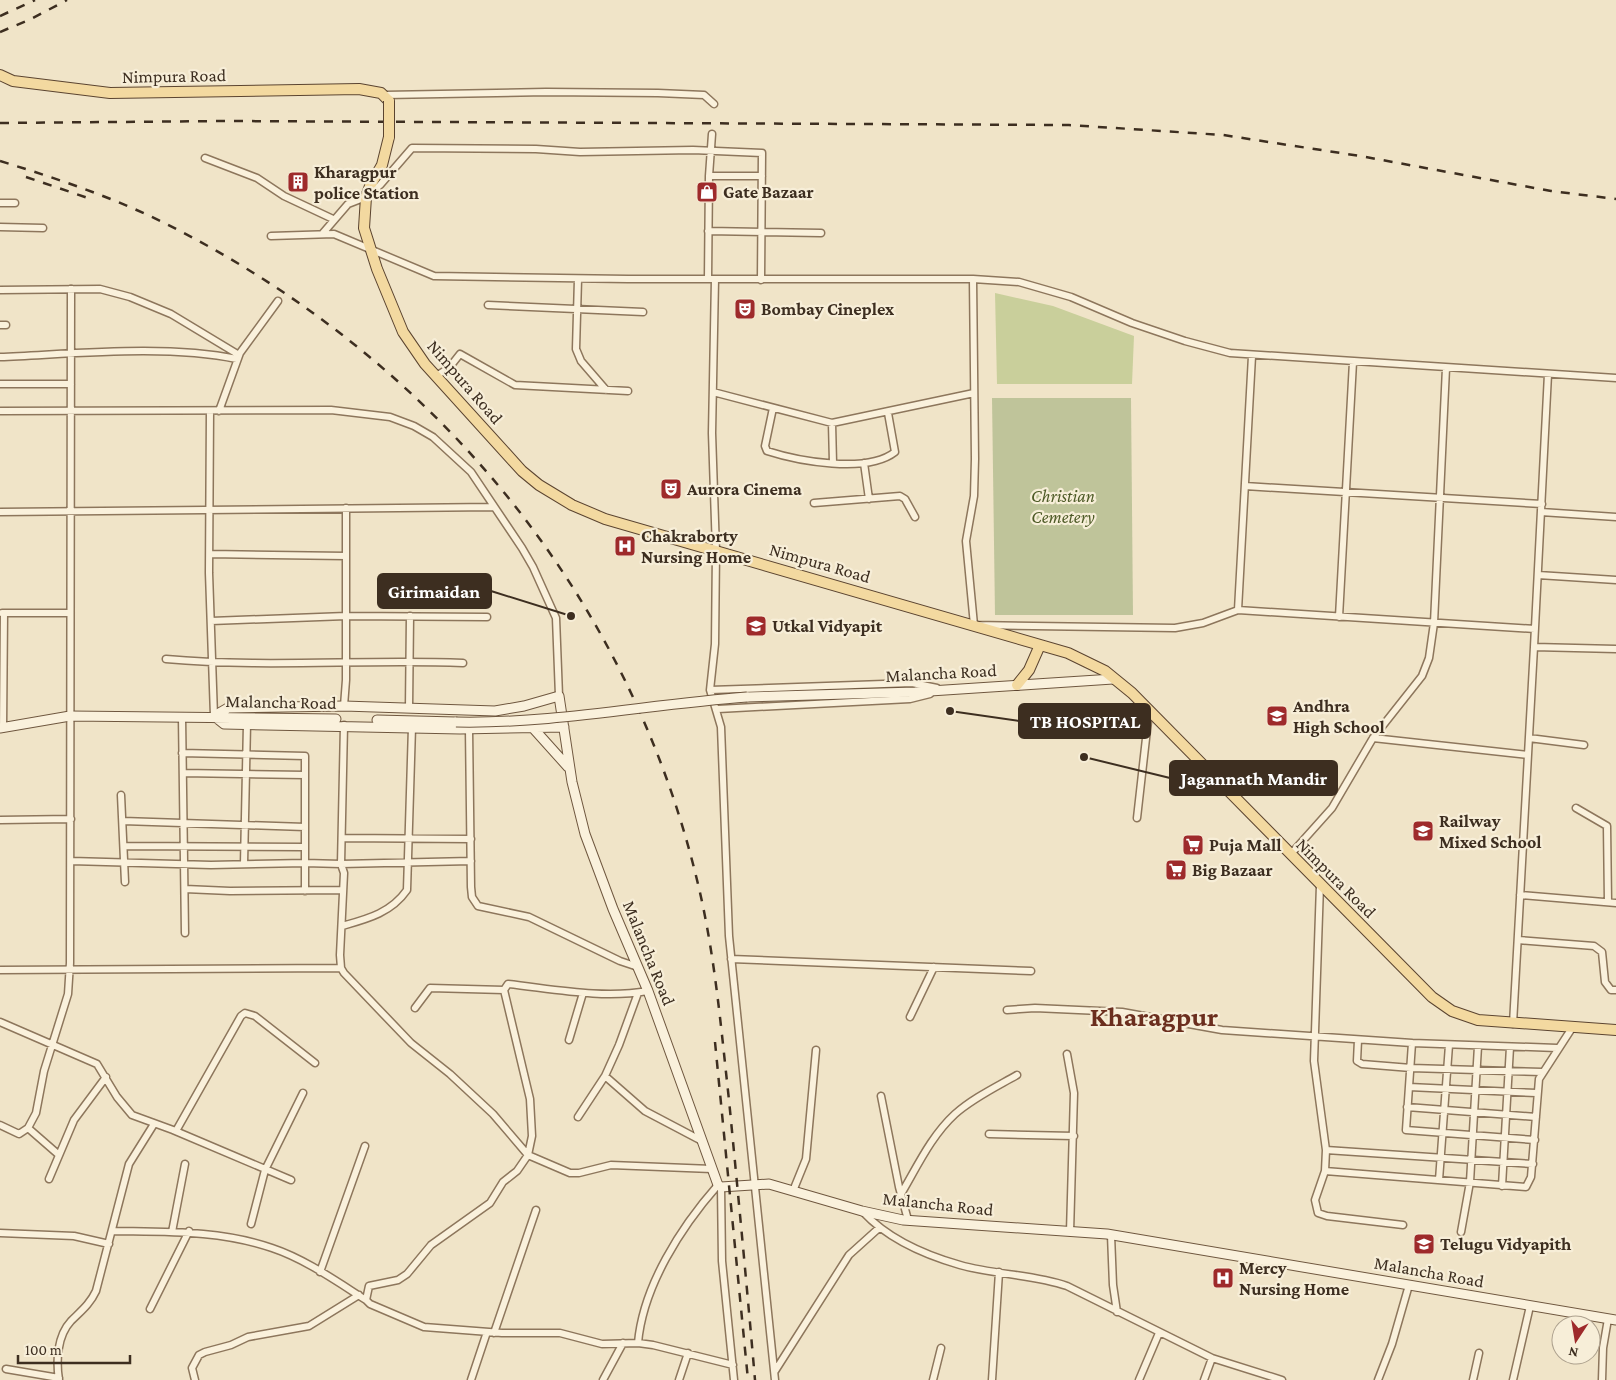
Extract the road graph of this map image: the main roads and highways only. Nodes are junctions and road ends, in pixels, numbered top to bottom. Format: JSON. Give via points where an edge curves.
{"nodes":[{"id":1,"x":0,"y":75,"type":"edge"},
{"id":2,"x":1040,"y":645,"type":"junction"},
{"id":3,"x":1017,"y":685,"type":"road end"},
{"id":4,"x":1616,"y":1030,"type":"edge"}],
"edges":[{"from":1,"to":2,"type":"main road","name":"Nimpura Road","bridge":true,"via":[[13,81],[110,93],[359,89],[387,98],[389,137],[382,165],[366,197],[364,228],[370,249],[403,332],[436,376],[500,448],[539,485],[572,505],[605,519]]},
{"from":2,"to":3,"type":"main road","via":[[1029,670]]},
{"from":2,"to":4,"type":"main road","name":"Nimpura Road","via":[[1087,661],[1132,693],[1432,997],[1452,1011],[1513,1024]]}]}
